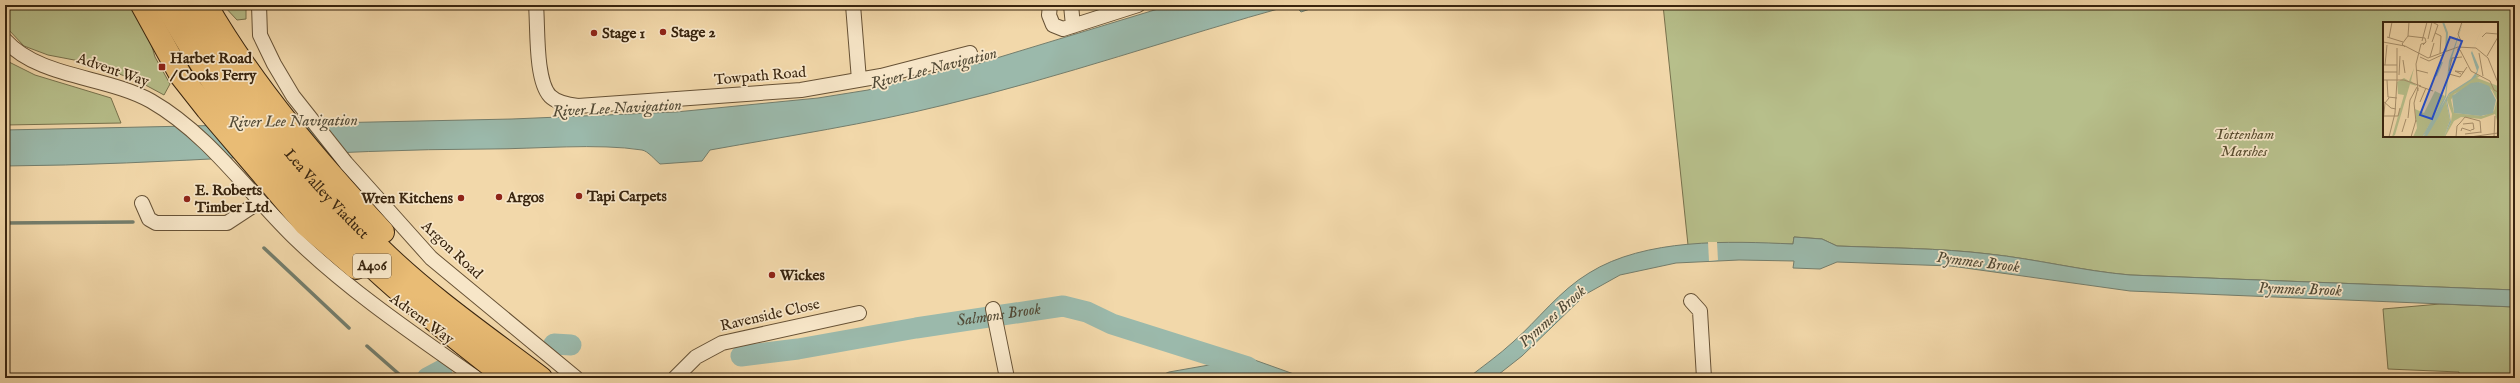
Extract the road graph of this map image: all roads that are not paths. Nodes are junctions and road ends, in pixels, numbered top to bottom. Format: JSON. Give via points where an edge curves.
{"nodes":[{"id":1,"x":142,"y":5,"type":"edge"},
{"id":2,"x":166,"y":5,"type":"edge"},
{"id":3,"x":188,"y":5,"type":"edge"},
{"id":4,"x":206,"y":5,"type":"edge"},
{"id":5,"x":259,"y":5,"type":"edge"},
{"id":6,"x":536,"y":5,"type":"edge"},
{"id":7,"x":853,"y":5,"type":"edge"},
{"id":8,"x":1050,"y":5,"type":"edge"},
{"id":9,"x":1071,"y":5,"type":"edge"},
{"id":10,"x":1138,"y":5,"type":"edge"},
{"id":11,"x":1073,"y":26,"type":"junction"},
{"id":12,"x":5,"y":40,"type":"edge"},
{"id":13,"x":970,"y":53,"type":"dead end"},
{"id":14,"x":859,"y":80,"type":"junction"},
{"id":15,"x":283,"y":100,"type":"junction"},
{"id":16,"x":294,"y":199,"type":"junction"},
{"id":17,"x":259,"y":202,"type":"junction"},
{"id":18,"x":142,"y":203,"type":"dead end"},
{"id":19,"x":1695,"y":306,"type":"dead end"},
{"id":20,"x":859,"y":313,"type":"dead end"},
{"id":21,"x":994,"y":314,"type":"dead end"},
{"id":22,"x":450,"y":322,"type":"junction"},
{"id":23,"x":476,"y":378,"type":"edge"},
{"id":24,"x":507,"y":378,"type":"edge"},
{"id":25,"x":541,"y":378,"type":"edge"},
{"id":26,"x":576,"y":378,"type":"edge"},
{"id":27,"x":676,"y":378,"type":"edge"},
{"id":28,"x":1007,"y":378,"type":"edge"},
{"id":29,"x":1704,"y":378,"type":"edge"}],
"edges":[{"from":1,"to":16,"type":"highway","via":[[181,76],[207,109]]},
{"from":2,"to":16,"type":"highway","name":"Lea Valley Viaduct","via":[[197,60],[269,158]]},
{"from":3,"to":22,"type":"highway","name":"Lea Valley Viaduct","number":"A406","via":[[206,39],[254,109],[326,196]]},
{"from":4,"to":15,"type":"highway","via":[[225,38]]},
{"from":5,"to":15,"type":"street","name":"Argon Road","via":[[258,23]]},
{"from":6,"to":14,"type":"street","name":"Towpath Road","via":[[541,74],[551,97],[566,104],[578,106],[654,102],[801,90]]},
{"from":7,"to":14,"type":"street"},
{"from":8,"to":11,"type":"street","via":[[1049,15],[1053,25],[1059,28]]},
{"from":9,"to":11,"type":"street"},
{"from":10,"to":11,"type":"street"},
{"from":12,"to":17,"type":"street","name":"Advent Way","via":[[11,47],[41,64],[122,89],[153,102],[191,130],[233,171]]},
{"from":13,"to":14,"type":"street","name":"Towpath Road"},
{"from":15,"to":22,"type":"highway","via":[[347,194]]},
{"from":15,"to":26,"type":"street","name":"Argon Road","via":[[346,163],[431,258]]},
{"from":16,"to":22,"type":"highway","via":[[306,225],[361,272]]},
{"from":17,"to":18,"type":"street","via":[[227,223],[156,223],[149,220]]},
{"from":17,"to":23,"type":"street","name":"Advent Way","via":[[298,241],[380,309]]},
{"from":19,"to":29,"type":"street"},
{"from":20,"to":27,"type":"street","name":"Ravenside Close","via":[[722,343],[696,357]]},
{"from":21,"to":28,"type":"street"},
{"from":22,"to":24,"type":"highway","name":"Lea Valley Viaduct","number":"A406"},
{"from":22,"to":25,"type":"highway","name":"Lea Valley Viaduct","number":"A406"}]}
